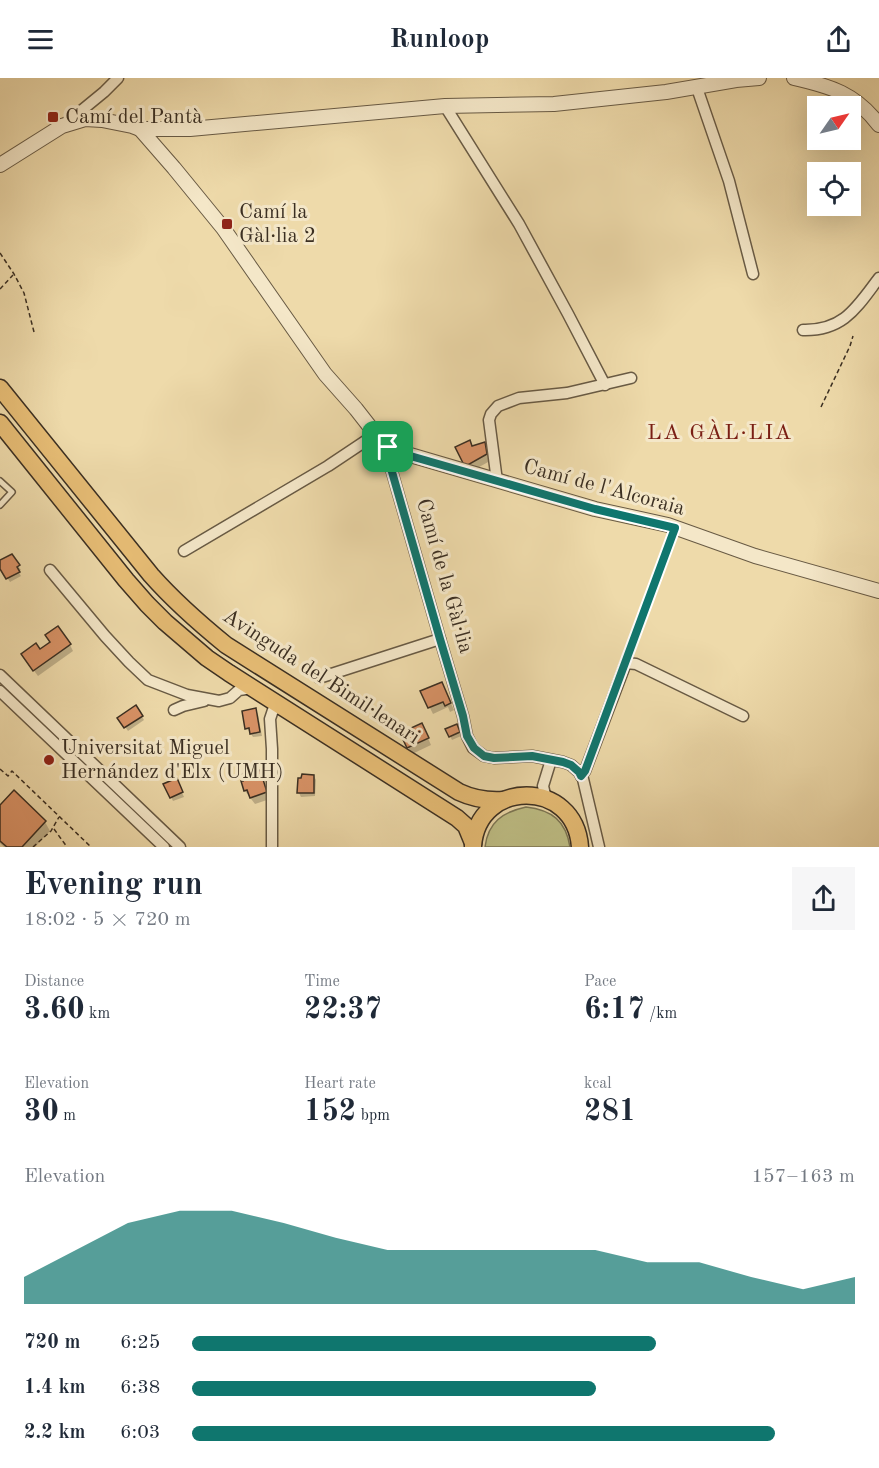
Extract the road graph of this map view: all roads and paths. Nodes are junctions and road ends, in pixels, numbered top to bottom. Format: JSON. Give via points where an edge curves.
{"nodes":[{"id":1,"x":118,"y":78,"type":"edge"},
{"id":2,"x":759,"y":78,"type":"edge"},
{"id":3,"x":794,"y":78,"type":"edge"},
{"id":4,"x":818,"y":81,"type":"edge"},
{"id":5,"x":107,"y":82,"type":"edge"},
{"id":6,"x":697,"y":88,"type":"junction"},
{"id":7,"x":445,"y":106,"type":"junction"},
{"id":8,"x":879,"y":125,"type":"edge"},
{"id":9,"x":62,"y":126,"type":"junction"},
{"id":10,"x":140,"y":129,"type":"junction"},
{"id":11,"x":0,"y":165,"type":"edge"},
{"id":12,"x":0,"y":253,"type":"edge"},
{"id":13,"x":14,"y":274,"type":"junction"},
{"id":14,"x":753,"y":274,"type":"dead end"},
{"id":15,"x":879,"y":278,"type":"edge"},
{"id":16,"x":0,"y":289,"type":"edge"},
{"id":17,"x":803,"y":330,"type":"dead end"},
{"id":18,"x":34,"y":332,"type":"dead end"},
{"id":19,"x":853,"y":336,"type":"dead end"},
{"id":20,"x":631,"y":378,"type":"dead end"},
{"id":21,"x":604,"y":385,"type":"junction"},
{"id":22,"x":0,"y":388,"type":"edge"},
{"id":23,"x":820,"y":407,"type":"dead end"},
{"id":24,"x":0,"y":423,"type":"edge"},
{"id":25,"x":376,"y":434,"type":"junction"},
{"id":26,"x":388,"y":447,"type":"junction"},
{"id":27,"x":0,"y":481,"type":"edge"},
{"id":28,"x":497,"y":481,"type":"junction"},
{"id":29,"x":0,"y":505,"type":"edge"},
{"id":30,"x":675,"y":528,"type":"junction"},
{"id":31,"x":184,"y":551,"type":"dead end"},
{"id":32,"x":50,"y":570,"type":"dead end"},
{"id":33,"x":879,"y":591,"type":"edge"},
{"id":34,"x":440,"y":639,"type":"junction"},
{"id":35,"x":626,"y":663,"type":"junction"},
{"id":36,"x":0,"y":675,"type":"edge"},
{"id":37,"x":318,"y":678,"type":"dead end"},
{"id":38,"x":253,"y":688,"type":"junction"},
{"id":39,"x":0,"y":691,"type":"edge"},
{"id":40,"x":210,"y":700,"type":"junction"},
{"id":41,"x":281,"y":706,"type":"junction"},
{"id":42,"x":174,"y":710,"type":"dead end"},
{"id":43,"x":743,"y":716,"type":"dead end"},
{"id":44,"x":547,"y":759,"type":"junction"},
{"id":45,"x":0,"y":769,"type":"edge"},
{"id":46,"x":581,"y":776,"type":"junction"},
{"id":47,"x":528,"y":795,"type":"junction"},
{"id":48,"x":546,"y":799,"type":"junction"},
{"id":49,"x":503,"y":800,"type":"junction"},
{"id":50,"x":59,"y":817,"type":"junction"},
{"id":51,"x":53,"y":828,"type":"junction"},
{"id":52,"x":473,"y":845,"type":"edge"},
{"id":53,"x":35,"y":846,"type":"edge"},
{"id":54,"x":67,"y":847,"type":"edge"},
{"id":55,"x":91,"y":847,"type":"edge"},
{"id":56,"x":164,"y":847,"type":"edge"},
{"id":57,"x":180,"y":847,"type":"edge"},
{"id":58,"x":272,"y":847,"type":"edge"},
{"id":59,"x":580,"y":847,"type":"edge"},
{"id":60,"x":599,"y":847,"type":"edge"}],
"edges":[{"from":1,"to":5,"type":"street"},
{"from":2,"to":6,"type":"street"},
{"from":3,"to":4,"type":"street"},
{"from":4,"to":8,"type":"street","via":[[859,104]]},
{"from":5,"to":9,"type":"street"},
{"from":6,"to":7,"type":"street","via":[[555,104]]},
{"from":6,"to":14,"type":"street","via":[[729,181]]},
{"from":7,"to":10,"type":"street","via":[[190,129]]},
{"from":7,"to":21,"type":"street","via":[[519,224]]},
{"from":9,"to":10,"type":"street","via":[[85,119]]},
{"from":9,"to":11,"type":"street"},
{"from":10,"to":25,"type":"street","via":[[223,228],[325,374]]},
{"from":12,"to":13,"type":"path"},
{"from":13,"to":16,"type":"path"},
{"from":13,"to":18,"type":"path","via":[[24,293]]},
{"from":15,"to":17,"type":"street","via":[[842,321]]},
{"from":19,"to":23,"type":"path"},
{"from":20,"to":21,"type":"street"},
{"from":21,"to":28,"type":"street","via":[[519,398],[498,406],[489,420]]},
{"from":22,"to":49,"type":"main road","name":"Avinguda del Bimil·lenari","via":[[151,575],[226,645],[459,792],[477,799]]},
{"from":24,"to":38,"type":"main road","via":[[147,604],[207,658]]},
{"from":25,"to":26,"type":"street"},
{"from":25,"to":31,"type":"street"},
{"from":26,"to":28,"type":"street","name":"Camí de l'Alcoraia"},
{"from":26,"to":34,"type":"street","name":"Camí de la Gàl·lia"},
{"from":27,"to":29,"type":"lane","via":[[12,492]]},
{"from":28,"to":30,"type":"street","name":"Camí de l'Alcoraia"},
{"from":30,"to":33,"type":"street","name":"Camí de l'Alcoraia","via":[[755,556]]},
{"from":30,"to":35,"type":"path"},
{"from":32,"to":40,"type":"street","via":[[148,680]]},
{"from":34,"to":37,"type":"street"},
{"from":34,"to":44,"type":"street","name":"Camí de la Gàl·lia","via":[[467,736],[474,748],[494,758]]},
{"from":35,"to":43,"type":"street","via":[[636,664]]},
{"from":35,"to":46,"type":"street"},
{"from":36,"to":57,"type":"street"},
{"from":38,"to":40,"type":"street","via":[[239,690],[230,698]]},
{"from":38,"to":41,"type":"main road"},
{"from":39,"to":56,"type":"street"},
{"from":40,"to":42,"type":"street"},
{"from":41,"to":52,"type":"main road","via":[[457,818],[466,826]]},
{"from":41,"to":58,"type":"street","via":[[273,710],[270,719]]},
{"from":44,"to":46,"type":"street","name":"Camí de la Gàl·lia","via":[[571,765]]},
{"from":44,"to":47,"type":"street"},
{"from":44,"to":48,"type":"street","via":[[543,786]]},
{"from":45,"to":50,"type":"path","via":[[8,776],[12,771]]},
{"from":46,"to":60,"type":"street"},
{"from":47,"to":48,"type":"main road"},
{"from":47,"to":49,"type":"main road","name":"Avinguda del Bimil·lenari"},
{"from":48,"to":59,"type":"main road","via":[[561,807],[574,823]]},
{"from":49,"to":52,"type":"main road","via":[[480,822]]},
{"from":50,"to":51,"type":"path"},
{"from":50,"to":55,"type":"path"},
{"from":51,"to":53,"type":"path"},
{"from":51,"to":54,"type":"path"}]}
